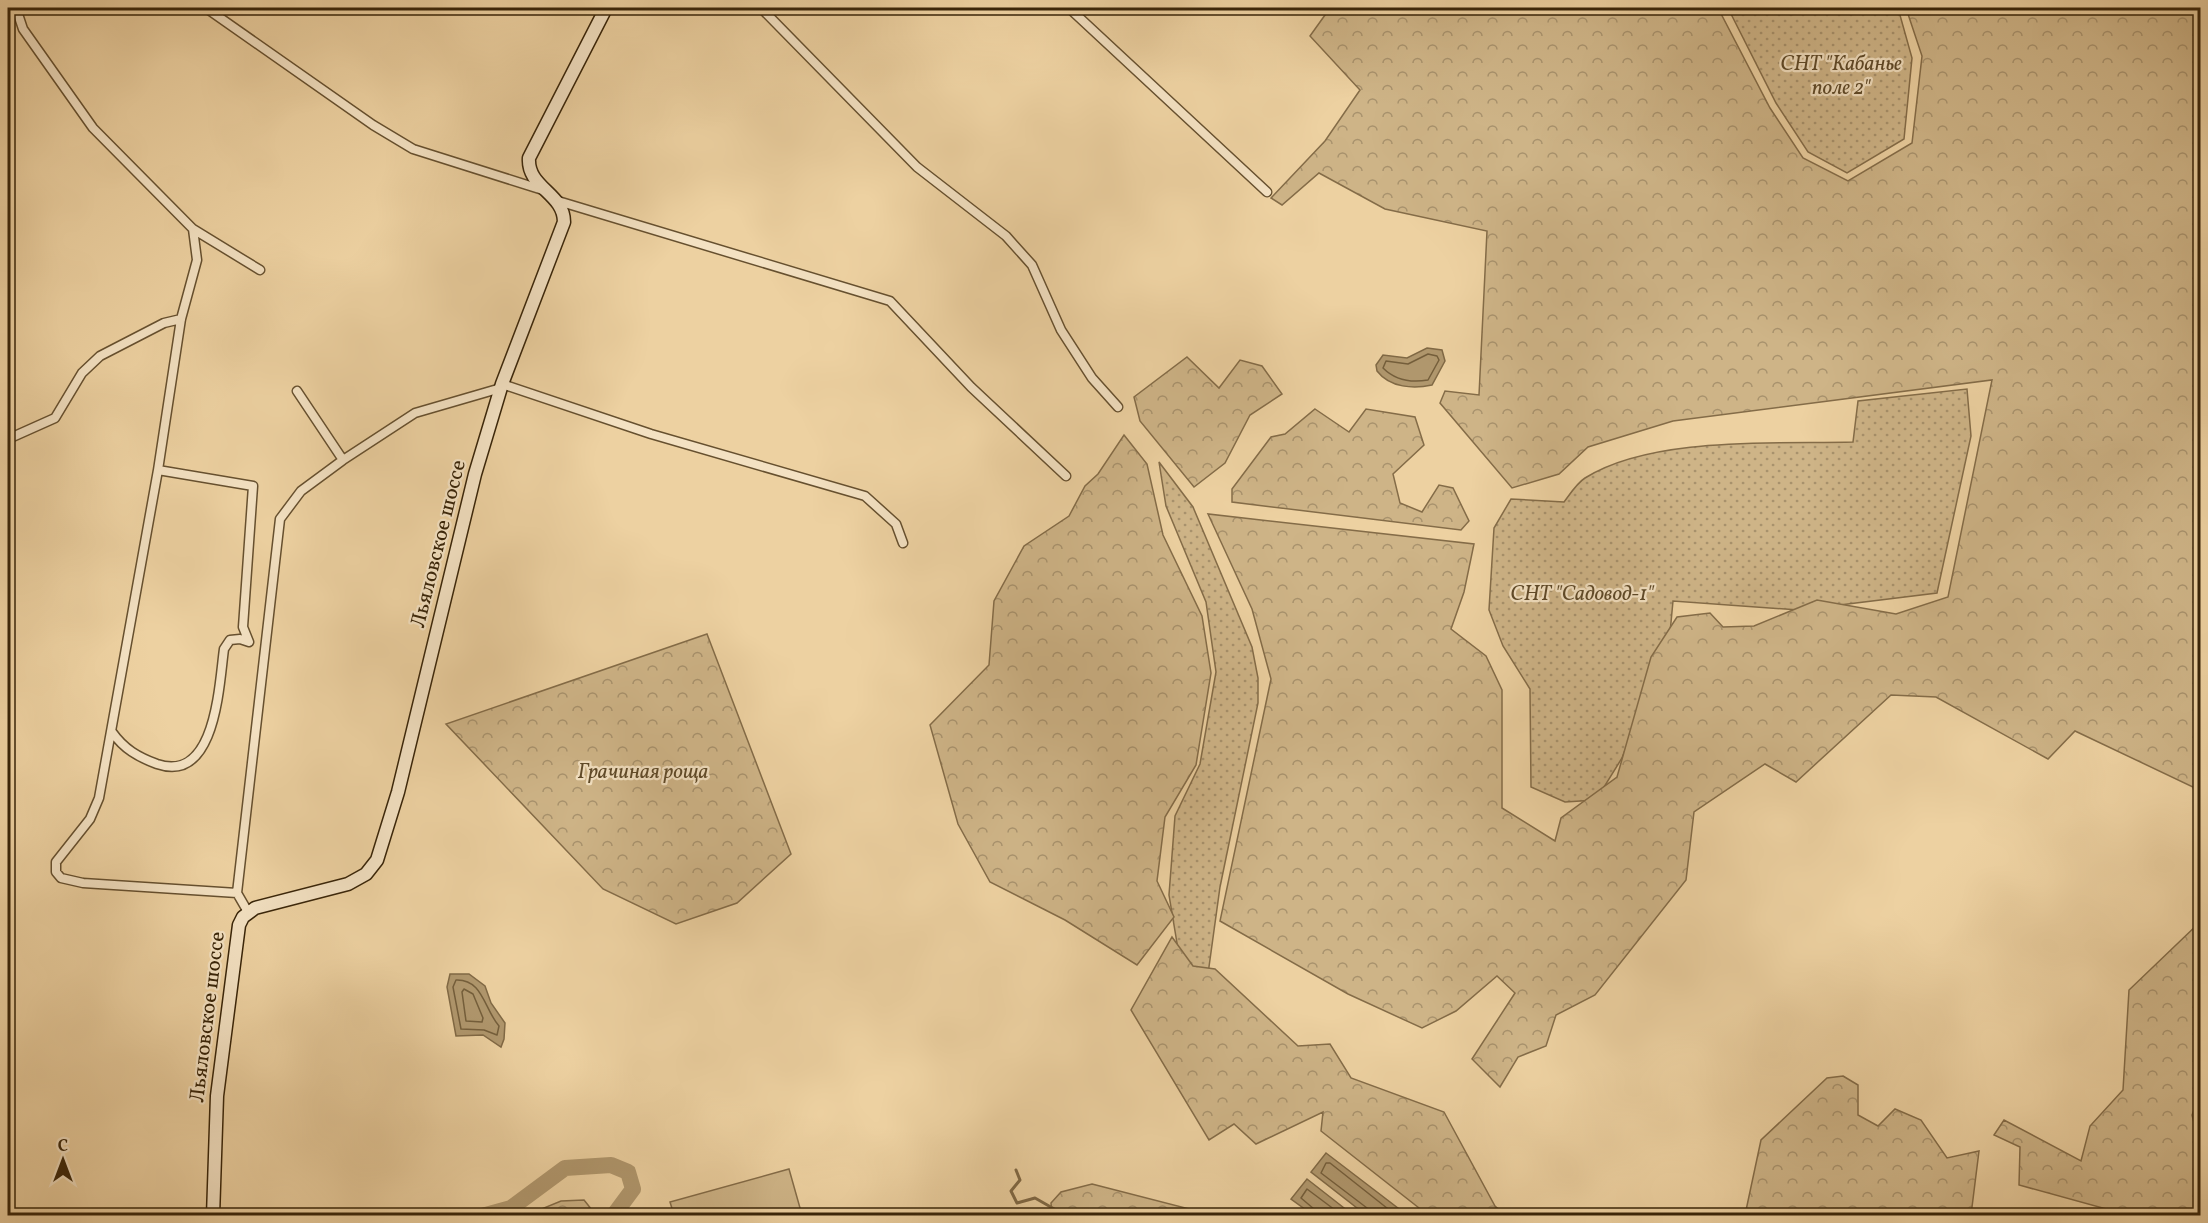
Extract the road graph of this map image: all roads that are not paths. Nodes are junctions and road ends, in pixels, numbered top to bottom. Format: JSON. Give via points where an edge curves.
{"nodes":[{"id":1,"x":16,"y":8,"type":"edge"},
{"id":2,"x":206,"y":8,"type":"edge"},
{"id":3,"x":606,"y":8,"type":"edge"},
{"id":4,"x":761,"y":8,"type":"edge"},
{"id":5,"x":1069,"y":8,"type":"edge"},
{"id":6,"x":546,"y":191,"type":"junction"},
{"id":7,"x":1267,"y":192,"type":"dead end"},
{"id":8,"x":558,"y":201,"type":"junction"},
{"id":9,"x":194,"y":229,"type":"junction"},
{"id":10,"x":260,"y":270,"type":"dead end"},
{"id":11,"x":181,"y":319,"type":"junction"},
{"id":12,"x":502,"y":386,"type":"junction"},
{"id":13,"x":297,"y":391,"type":"dead end"},
{"id":14,"x":1118,"y":407,"type":"dead end"},
{"id":15,"x":8,"y":439,"type":"edge"},
{"id":16,"x":343,"y":460,"type":"junction"},
{"id":17,"x":158,"y":470,"type":"junction"},
{"id":18,"x":1066,"y":476,"type":"dead end"},
{"id":19,"x":903,"y":543,"type":"dead end"},
{"id":20,"x":112,"y":732,"type":"junction"},
{"id":21,"x":237,"y":893,"type":"junction"},
{"id":22,"x":248,"y":912,"type":"junction"},
{"id":23,"x":213,"y":1215,"type":"edge"}],
"edges":[{"from":1,"to":9,"type":"street","via":[[23,29],[93,128]]},
{"from":2,"to":6,"type":"street","via":[[413,149]]},
{"from":3,"to":6,"type":"street","via":[[529,158],[528,169]]},
{"from":4,"to":14,"type":"street","via":[[917,167],[1006,236],[1032,265],[1061,330],[1092,378]]},
{"from":5,"to":7,"type":"street"},
{"from":6,"to":8,"type":"street"},
{"from":8,"to":12,"type":"street","name":"Льяловское шоссе","via":[[564,222]]},
{"from":8,"to":18,"type":"street","via":[[890,301],[971,387]]},
{"from":9,"to":10,"type":"street"},
{"from":9,"to":11,"type":"street","via":[[197,260]]},
{"from":11,"to":15,"type":"street","via":[[164,323],[89,364],[55,418]]},
{"from":11,"to":17,"type":"street"},
{"from":12,"to":16,"type":"street","via":[[415,413]]},
{"from":12,"to":19,"type":"street","via":[[865,496],[896,524]]},
{"from":12,"to":22,"type":"street","name":"Льяловское шоссе","via":[[475,474],[398,792],[377,860],[366,874],[348,884]]},
{"from":13,"to":16,"type":"street"},
{"from":16,"to":21,"type":"street","via":[[301,491],[280,519]]},
{"from":17,"to":20,"type":"street"},
{"from":17,"to":20,"type":"street","via":[[254,486],[243,627],[249,642],[230,640],[224,649],[215,719],[208,737],[189,761],[177,767],[138,757]]},
{"from":20,"to":21,"type":"street","via":[[99,798],[90,819],[56,862],[56,872],[62,878],[83,883]]},
{"from":21,"to":22,"type":"street"},
{"from":22,"to":23,"type":"street","name":"Льяловское шоссе","via":[[237,934],[224,1034],[214,1136]]}]}
